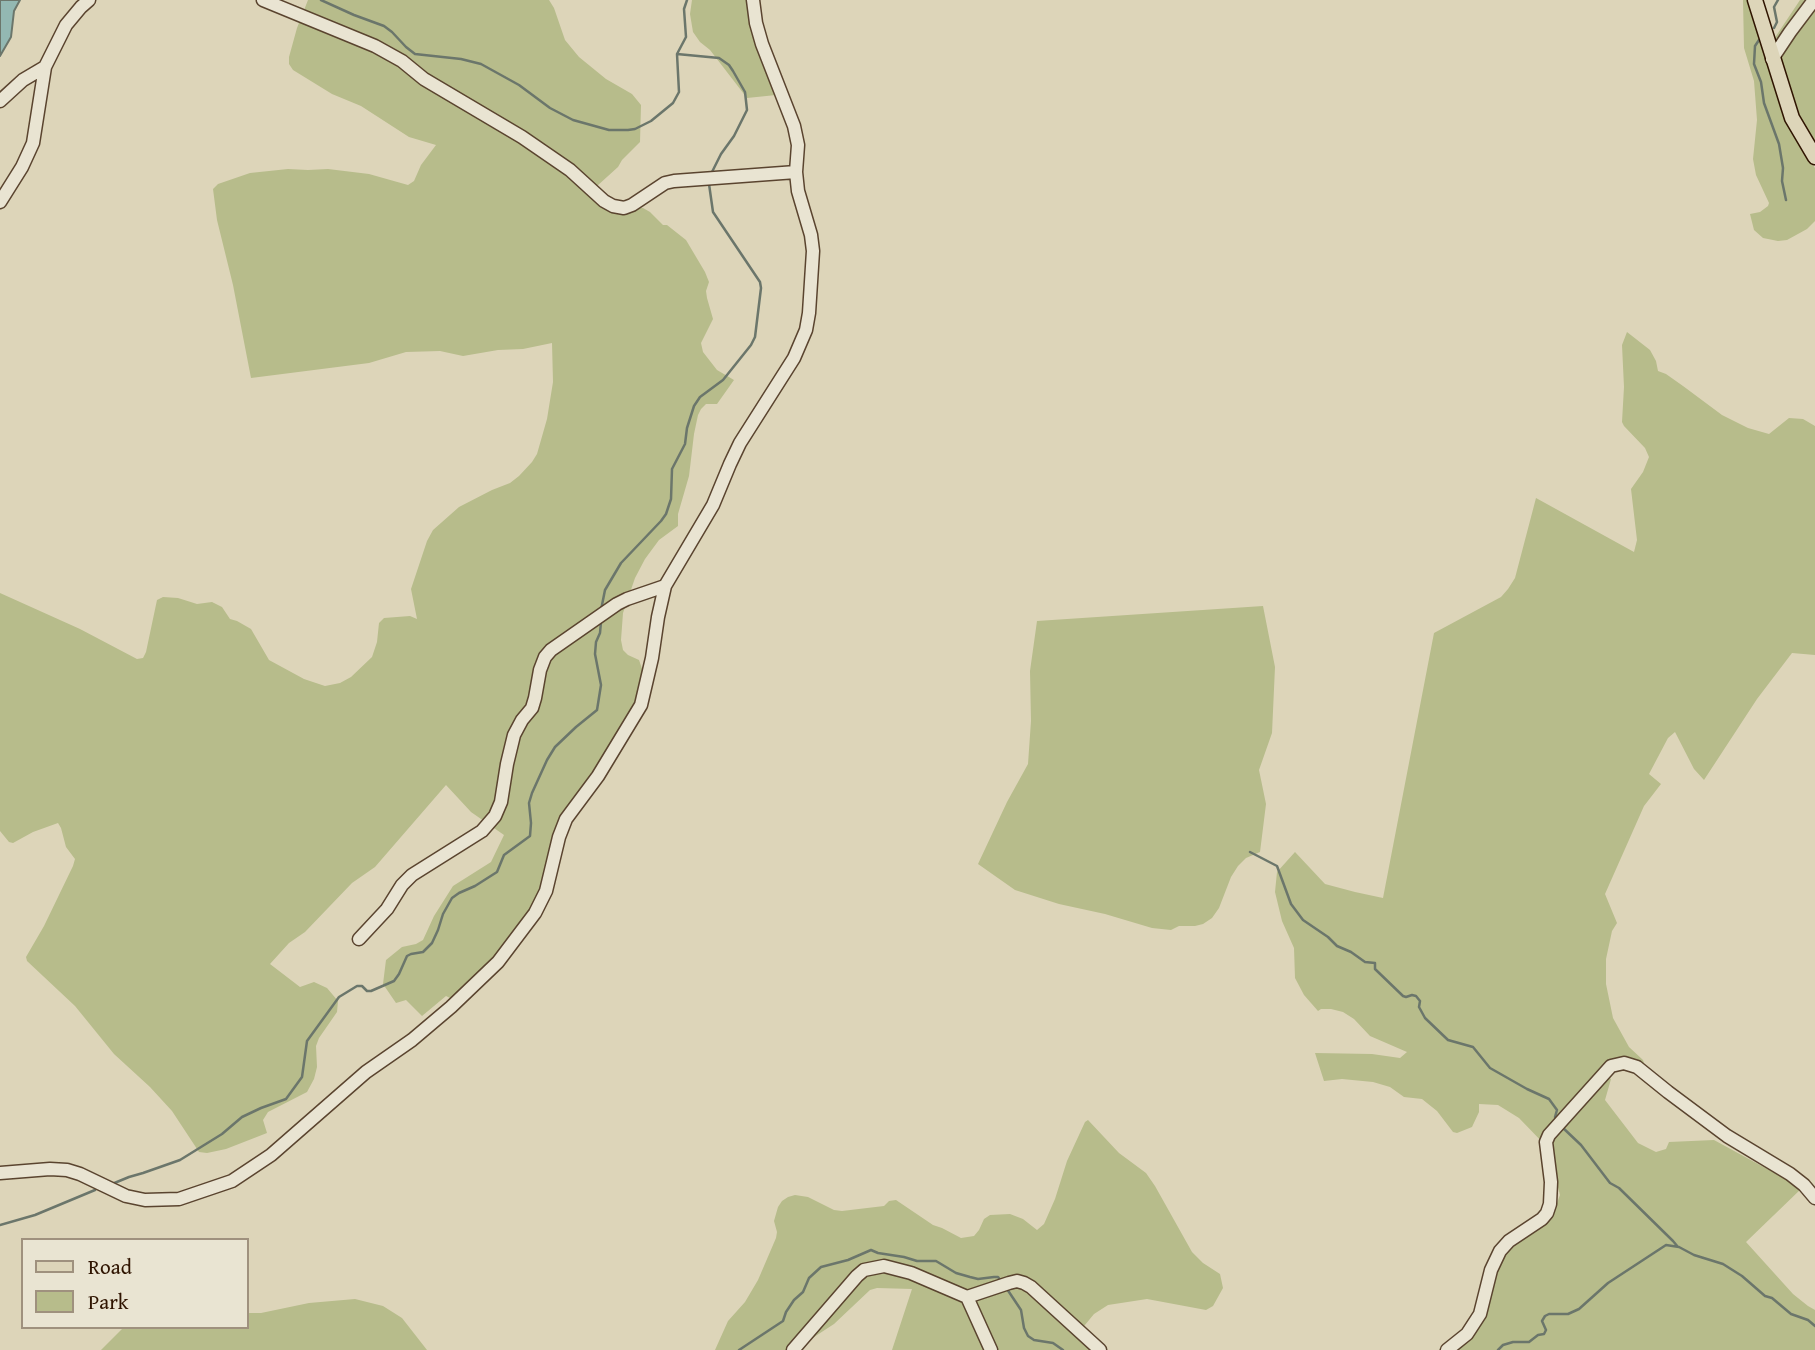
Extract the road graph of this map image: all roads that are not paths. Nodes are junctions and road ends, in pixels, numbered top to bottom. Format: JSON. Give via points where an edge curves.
{"nodes":[{"id":1,"x":89,"y":0,"type":"edge"},
{"id":2,"x":263,"y":0,"type":"edge"},
{"id":3,"x":753,"y":0,"type":"edge"},
{"id":4,"x":1755,"y":0,"type":"edge"},
{"id":5,"x":1806,"y":0,"type":"edge"},
{"id":6,"x":1815,"y":0,"type":"edge"},
{"id":7,"x":1790,"y":32,"type":"junction"},
{"id":8,"x":1772,"y":59,"type":"junction"},
{"id":9,"x":45,"y":67,"type":"junction"},
{"id":10,"x":0,"y":101,"type":"edge"},
{"id":11,"x":1815,"y":158,"type":"edge"},
{"id":12,"x":796,"y":172,"type":"junction"},
{"id":13,"x":0,"y":202,"type":"edge"},
{"id":14,"x":665,"y":586,"type":"junction"},
{"id":15,"x":359,"y":939,"type":"dead end"},
{"id":16,"x":0,"y":1173,"type":"edge"},
{"id":17,"x":1815,"y":1198,"type":"edge"},
{"id":18,"x":967,"y":1297,"type":"junction"},
{"id":19,"x":793,"y":1350,"type":"edge"},
{"id":20,"x":991,"y":1350,"type":"edge"},
{"id":21,"x":1100,"y":1350,"type":"edge"},
{"id":22,"x":1447,"y":1350,"type":"edge"}],
"edges":[{"from":1,"to":9,"type":"street","via":[[66,25]]},
{"from":2,"to":12,"type":"street","via":[[402,61],[522,137],[613,206],[632,205],[674,180]]},
{"from":3,"to":12,"type":"street","via":[[762,44],[794,126]]},
{"from":4,"to":8,"type":"main road"},
{"from":5,"to":7,"type":"street"},
{"from":6,"to":7,"type":"street"},
{"from":7,"to":8,"type":"street"},
{"from":8,"to":11,"type":"main road","via":[[1793,118]]},
{"from":9,"to":10,"type":"street"},
{"from":9,"to":13,"type":"street","via":[[33,143]]},
{"from":12,"to":14,"type":"street","via":[[813,251],[806,330]]},
{"from":14,"to":15,"type":"street","via":[[617,604],[551,650],[540,670],[532,708],[514,736],[495,816],[482,831],[412,875]]},
{"from":14,"to":16,"type":"street","via":[[641,705],[566,819],[546,891],[535,913],[498,962],[451,1007],[366,1072],[271,1155],[232,1181],[179,1199],[145,1200],[67,1170]]},
{"from":17,"to":22,"type":"street","via":[[1799,1180],[1727,1136],[1643,1071],[1631,1064],[1611,1066],[1547,1138],[1551,1182],[1547,1213],[1500,1251],[1480,1314],[1467,1334]]},
{"from":18,"to":19,"type":"street","via":[[911,1273],[873,1267],[856,1276]]},
{"from":18,"to":20,"type":"street"},
{"from":18,"to":21,"type":"street","via":[[1017,1281],[1024,1283]]}]}
